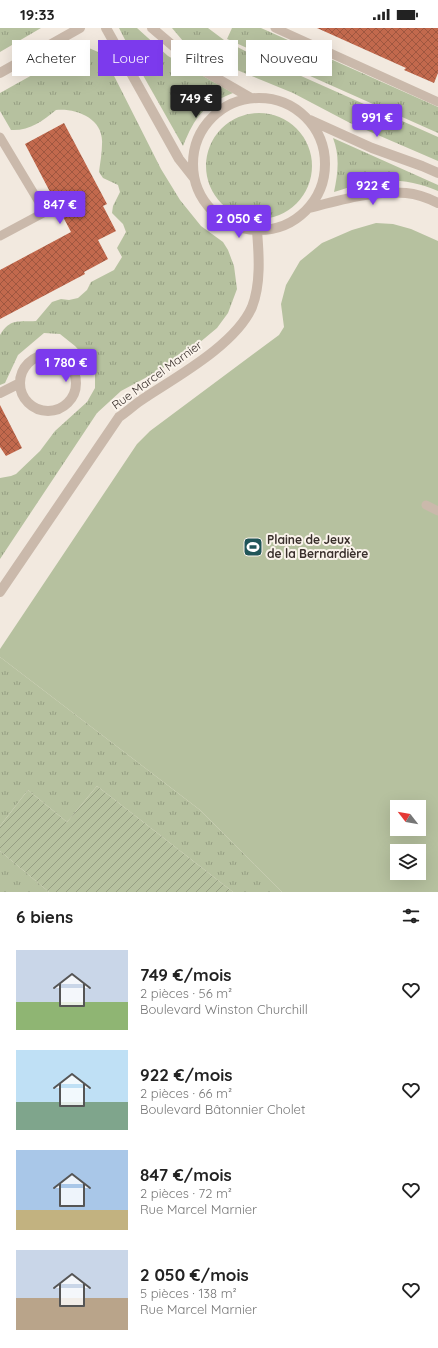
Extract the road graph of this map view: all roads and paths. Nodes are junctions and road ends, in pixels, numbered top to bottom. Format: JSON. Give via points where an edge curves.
{"nodes":[{"id":1,"x":106,"y":28,"type":"edge"},
{"id":2,"x":152,"y":28,"type":"edge"},
{"id":3,"x":274,"y":28,"type":"edge"},
{"id":4,"x":76,"y":29,"type":"edge"},
{"id":5,"x":0,"y":73,"type":"edge"},
{"id":6,"x":250,"y":98,"type":"junction"},
{"id":7,"x":438,"y":102,"type":"edge"},
{"id":8,"x":309,"y":120,"type":"junction"},
{"id":9,"x":0,"y":137,"type":"edge"},
{"id":10,"x":438,"y":173,"type":"edge"},
{"id":11,"x":194,"y":178,"type":"junction"},
{"id":12,"x":438,"y":203,"type":"edge"},
{"id":13,"x":309,"y":208,"type":"junction"},
{"id":14,"x":257,"y":231,"type":"junction"},
{"id":15,"x":0,"y":236,"type":"edge"},
{"id":16,"x":20,"y":383,"type":"junction"},
{"id":17,"x":0,"y":393,"type":"edge"},
{"id":18,"x":426,"y":506,"type":"dead end"},
{"id":19,"x":438,"y":511,"type":"edge"},
{"id":20,"x":0,"y":592,"type":"edge"}],
"edges":[{"from":1,"to":11,"type":"street","via":[[179,159]]},
{"from":2,"to":6,"type":"street","via":[[199,68]]},
{"from":3,"to":7,"type":"lane"},
{"from":4,"to":5,"type":"street"},
{"from":6,"to":8,"type":"street","via":[[265,98],[285,103]]},
{"from":6,"to":11,"type":"street","via":[[228,105],[204,127],[194,153]]},
{"from":8,"to":10,"type":"street"},
{"from":8,"to":13,"type":"street","via":[[322,142],[326,164],[322,185]]},
{"from":9,"to":15,"type":"lane","via":[[45,212]]},
{"from":11,"to":14,"type":"street","via":[[203,199],[216,215],[234,226]]},
{"from":12,"to":13,"type":"street","via":[[419,195],[394,192]]},
{"from":13,"to":14,"type":"street","via":[[284,226]]},
{"from":14,"to":20,"type":"street","name":"Rue Marcel Marnier","via":[[259,254],[256,288],[252,307],[240,325],[195,366],[119,417]]},
{"from":16,"to":16,"type":"street","via":[[23,369],[33,359],[49,354],[68,362],[76,375],[77,384],[74,395],[65,406],[55,411],[43,411],[26,401]]},
{"from":16,"to":17,"type":"street"},
{"from":18,"to":19,"type":"lane"}]}
